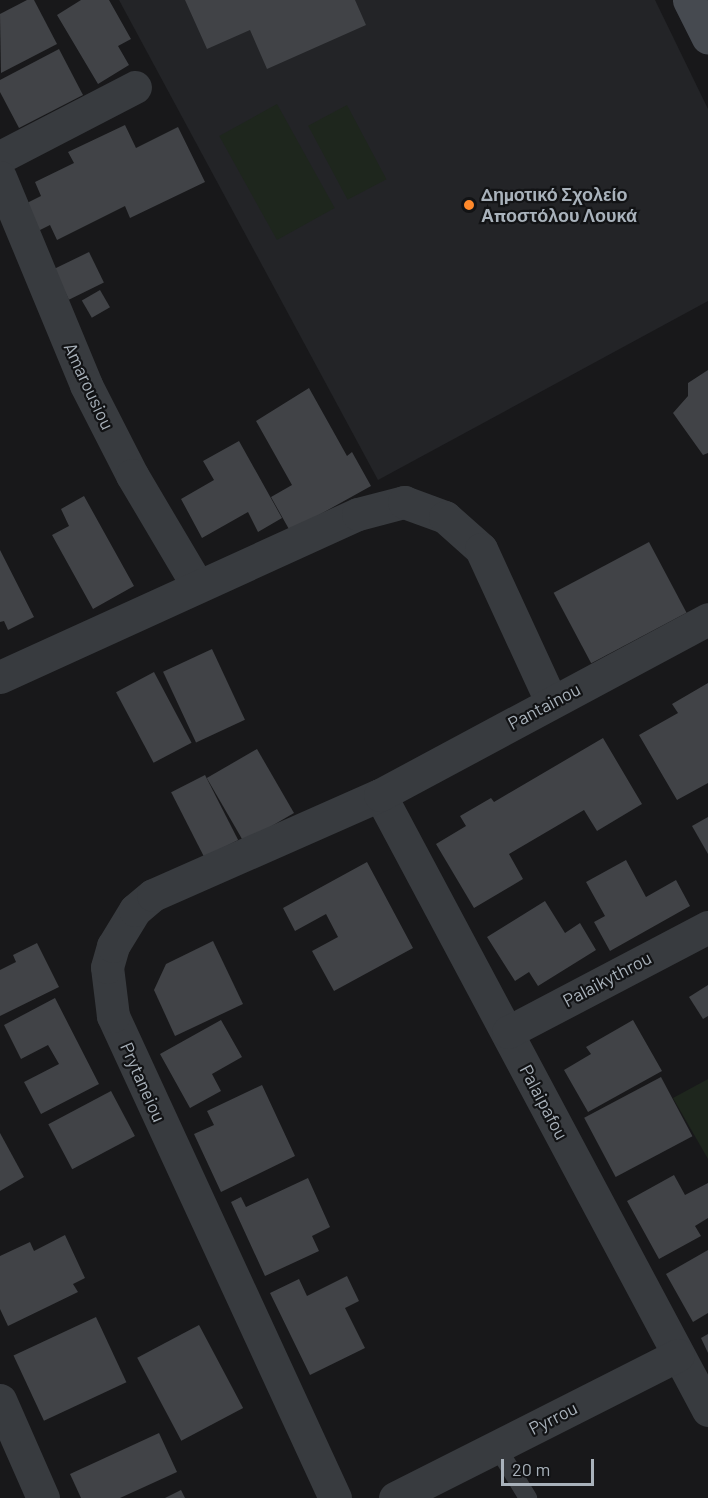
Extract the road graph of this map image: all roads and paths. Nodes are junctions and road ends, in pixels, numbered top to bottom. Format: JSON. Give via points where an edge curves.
{"nodes":[{"id":1,"x":689,"y":0,"type":"edge"},
{"id":2,"x":708,"y":38,"type":"edge"},
{"id":3,"x":135,"y":87,"type":"dead end"},
{"id":4,"x":0,"y":157,"type":"edge"},
{"id":5,"x":0,"y":177,"type":"edge"},
{"id":6,"x":197,"y":585,"type":"junction"},
{"id":7,"x":708,"y":619,"type":"edge"},
{"id":8,"x":0,"y":677,"type":"edge"},
{"id":9,"x":551,"y":701,"type":"junction"},
{"id":10,"x":380,"y":795,"type":"junction"},
{"id":11,"x":708,"y":927,"type":"edge"},
{"id":12,"x":508,"y":1032,"type":"junction"},
{"id":13,"x":678,"y":1355,"type":"junction"},
{"id":14,"x":0,"y":1400,"type":"edge"},
{"id":15,"x":708,"y":1410,"type":"edge"},
{"id":16,"x":497,"y":1447,"type":"junction"},
{"id":17,"x":43,"y":1498,"type":"edge"},
{"id":18,"x":335,"y":1498,"type":"edge"},
{"id":19,"x":395,"y":1498,"type":"edge"},
{"id":20,"x":528,"y":1498,"type":"edge"}],
"edges":[{"from":1,"to":2,"type":"street"},
{"from":3,"to":4,"type":"street"},
{"from":5,"to":6,"type":"street","name":"Amarousiou","via":[[86,385],[132,475]]},
{"from":6,"to":8,"type":"street"},
{"from":6,"to":9,"type":"street","via":[[358,514],[404,502],[424,507],[462,529],[481,549]]},
{"from":7,"to":9,"type":"street","name":"Pantainou"},
{"from":9,"to":10,"type":"street","name":"Pantainou"},
{"from":10,"to":12,"type":"street","name":"Palaipafou"},
{"from":10,"to":18,"type":"street","name":"Prytaneiou","via":[[153,895],[135,910],[122,929],[107,968],[113,1016]]},
{"from":11,"to":12,"type":"street","name":"Palaikythrou"},
{"from":12,"to":13,"type":"street","name":"Palaipafou"},
{"from":13,"to":15,"type":"street","name":"Palaipafou"},
{"from":13,"to":16,"type":"street","name":"Pyrrou"},
{"from":14,"to":17,"type":"street"},
{"from":16,"to":19,"type":"street","name":"Pyrrou"},
{"from":16,"to":20,"type":"lane"}]}
